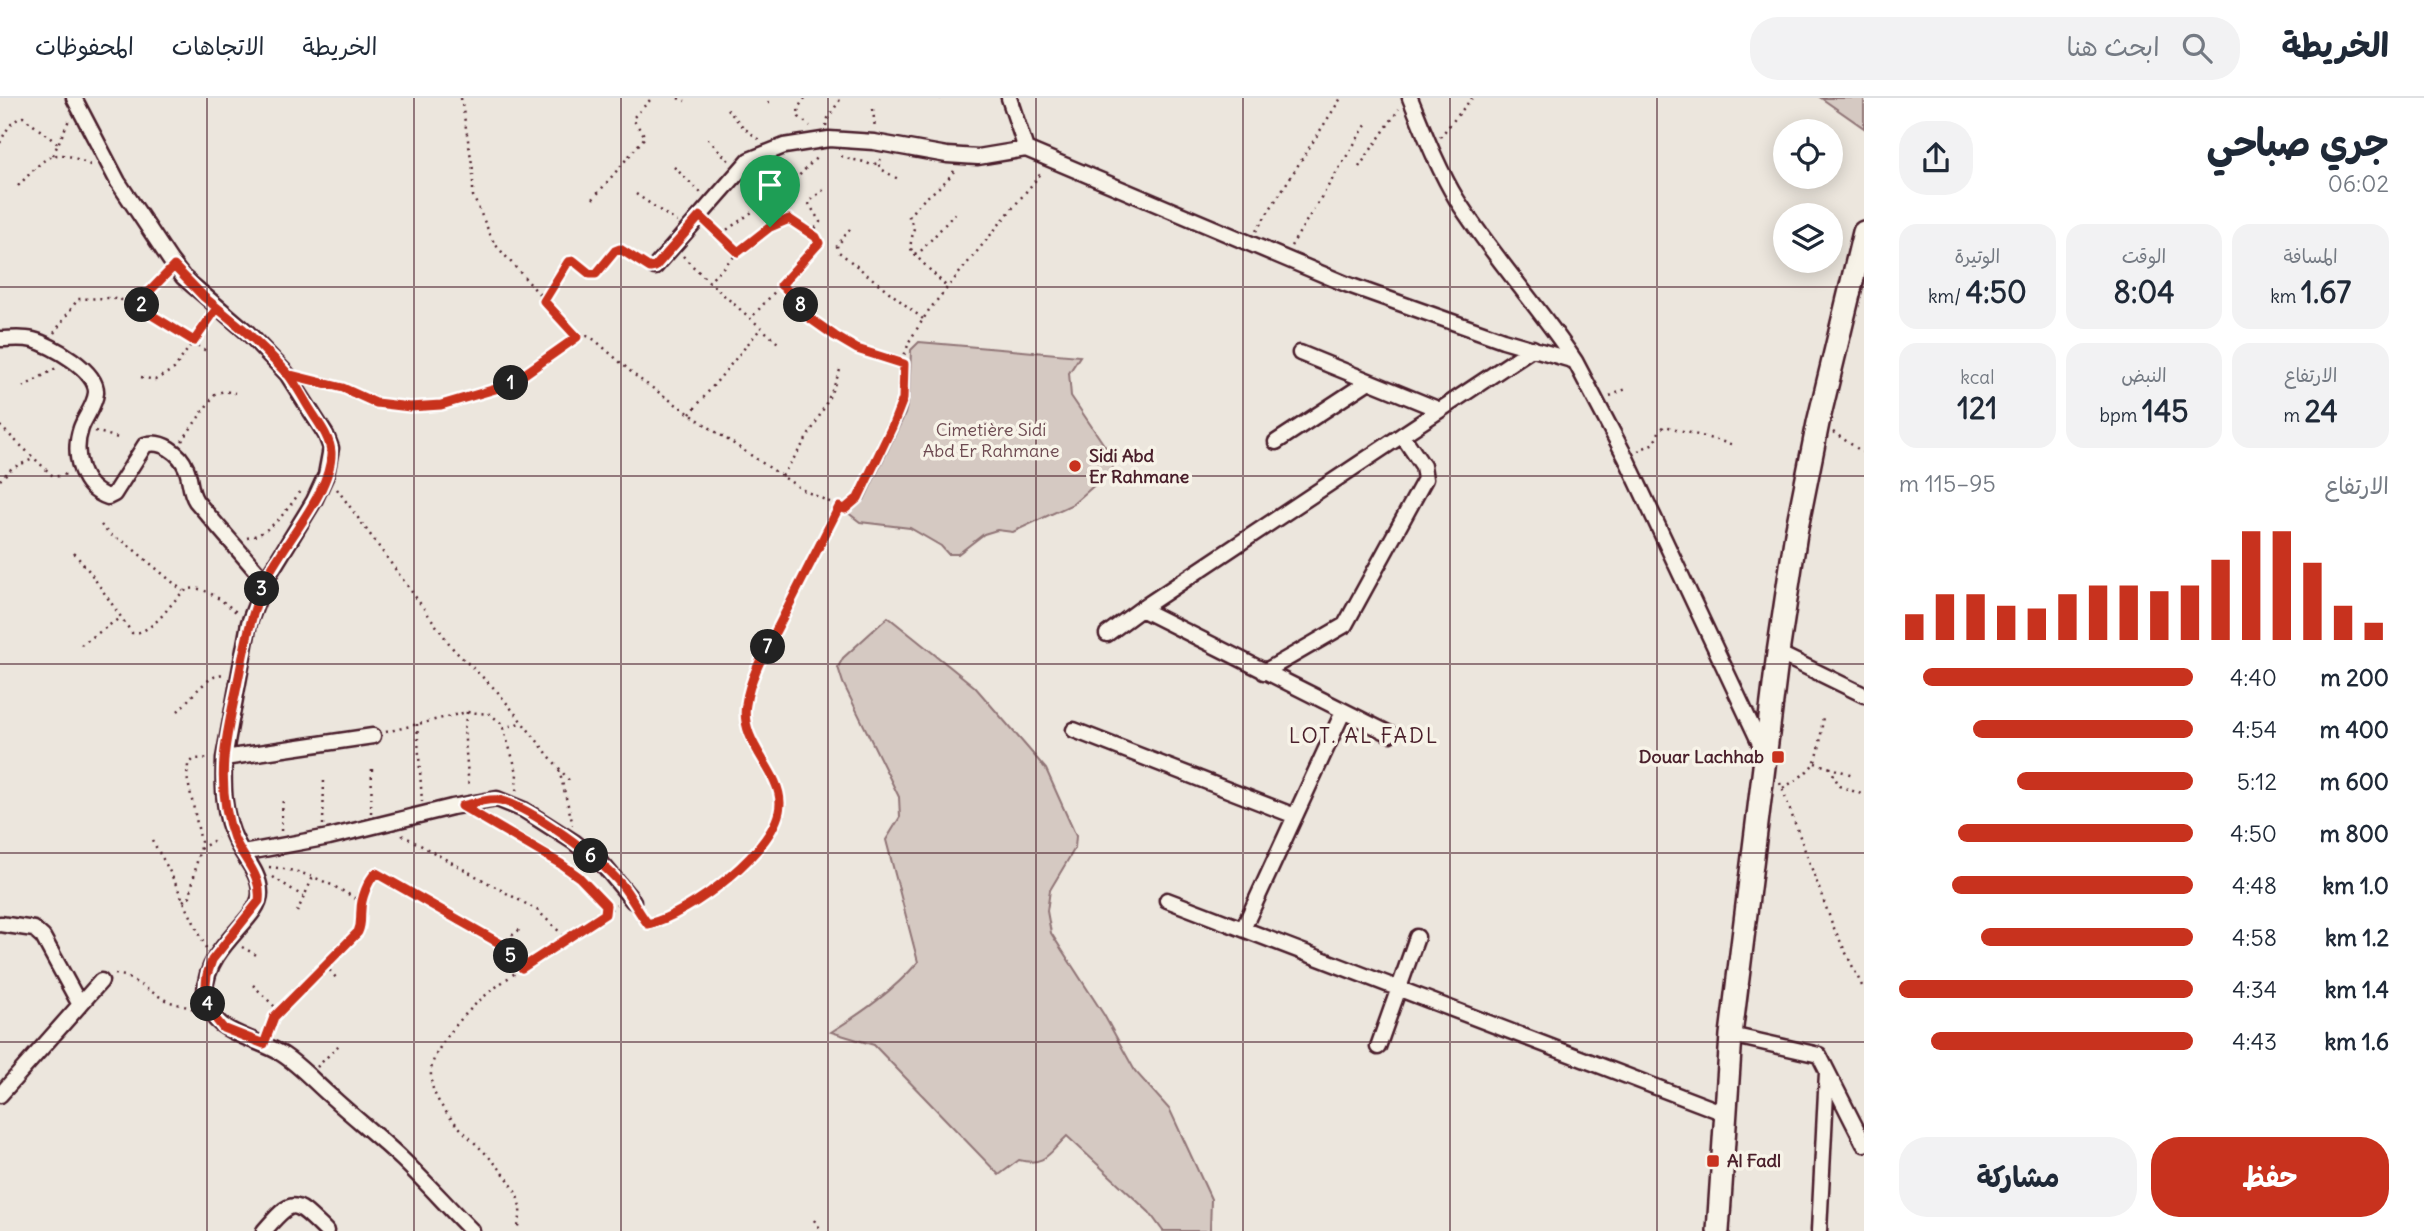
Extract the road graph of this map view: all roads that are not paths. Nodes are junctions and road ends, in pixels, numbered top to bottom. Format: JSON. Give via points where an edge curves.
{"nodes":[{"id":1,"x":1009,"y":98,"type":"edge"},
{"id":2,"x":1410,"y":98,"type":"edge"},
{"id":3,"x":75,"y":100,"type":"edge"},
{"id":4,"x":1026,"y":149,"type":"junction"},
{"id":5,"x":1864,"y":232,"type":"edge"},
{"id":6,"x":655,"y":267,"type":"road end"},
{"id":7,"x":0,"y":339,"type":"edge"},
{"id":8,"x":1533,"y":348,"type":"junction"},
{"id":9,"x":1300,"y":353,"type":"dead end"},
{"id":10,"x":1576,"y":361,"type":"junction"},
{"id":11,"x":1369,"y":381,"type":"junction"},
{"id":12,"x":1440,"y":410,"type":"junction"},
{"id":13,"x":1402,"y":435,"type":"junction"},
{"id":14,"x":1276,"y":442,"type":"dead end"},
{"id":15,"x":265,"y":582,"type":"junction"},
{"id":16,"x":1142,"y":610,"type":"junction"},
{"id":17,"x":1107,"y":634,"type":"dead end"},
{"id":18,"x":1778,"y":653,"type":"junction"},
{"id":19,"x":1265,"y":672,"type":"junction"},
{"id":20,"x":1864,"y":695,"type":"edge"},
{"id":21,"x":1343,"y":712,"type":"junction"},
{"id":22,"x":1074,"y":730,"type":"dead end"},
{"id":23,"x":1390,"y":734,"type":"dead end"},
{"id":24,"x":373,"y":736,"type":"road end"},
{"id":25,"x":1765,"y":752,"type":"junction"},
{"id":26,"x":224,"y":758,"type":"junction"},
{"id":27,"x":1295,"y":816,"type":"junction"},
{"id":28,"x":243,"y":853,"type":"junction"},
{"id":29,"x":633,"y":901,"type":"road end"},
{"id":30,"x":1167,"y":901,"type":"dead end"},
{"id":31,"x":0,"y":924,"type":"edge"},
{"id":32,"x":1243,"y":929,"type":"junction"},
{"id":33,"x":1417,"y":937,"type":"dead end"},
{"id":34,"x":101,"y":981,"type":"road end"},
{"id":35,"x":1399,"y":988,"type":"junction"},
{"id":36,"x":80,"y":1005,"type":"junction"},
{"id":37,"x":1731,"y":1035,"type":"junction"},
{"id":38,"x":1378,"y":1047,"type":"dead end"},
{"id":39,"x":1827,"y":1071,"type":"junction"},
{"id":40,"x":0,"y":1095,"type":"edge"},
{"id":41,"x":1724,"y":1113,"type":"junction"},
{"id":42,"x":1864,"y":1144,"type":"edge"},
{"id":43,"x":264,"y":1231,"type":"edge"},
{"id":44,"x":326,"y":1231,"type":"edge"},
{"id":45,"x":472,"y":1231,"type":"edge"},
{"id":46,"x":1718,"y":1231,"type":"edge"},
{"id":47,"x":1819,"y":1231,"type":"edge"}],
"edges":[{"from":1,"to":4,"type":"street"},
{"from":2,"to":10,"type":"street","via":[[1456,198]]},
{"from":3,"to":15,"type":"street","via":[[139,218],[174,266],[287,374],[326,435],[331,448],[327,472]]},
{"from":4,"to":6,"type":"street","via":[[964,156],[829,140],[774,150],[749,160]]},
{"from":4,"to":8,"type":"street","via":[[1402,306]]},
{"from":5,"to":18,"type":"street","via":[[1818,423]]},
{"from":7,"to":15,"type":"street","via":[[33,340],[94,379],[96,396],[80,432],[79,467],[102,495],[114,494],[145,444],[161,444],[186,466],[193,496]]},
{"from":8,"to":10,"type":"street"},
{"from":8,"to":12,"type":"street"},
{"from":9,"to":11,"type":"street"},
{"from":10,"to":25,"type":"street"},
{"from":11,"to":12,"type":"street"},
{"from":11,"to":14,"type":"street"},
{"from":12,"to":13,"type":"street"},
{"from":13,"to":16,"type":"street"},
{"from":13,"to":19,"type":"street","via":[[1423,466],[1424,479],[1345,625]]},
{"from":15,"to":26,"type":"street","via":[[250,623]]},
{"from":16,"to":17,"type":"street"},
{"from":16,"to":19,"type":"street"},
{"from":18,"to":20,"type":"street"},
{"from":18,"to":25,"type":"street"},
{"from":19,"to":21,"type":"street"},
{"from":21,"to":23,"type":"street"},
{"from":21,"to":27,"type":"street"},
{"from":22,"to":27,"type":"street"},
{"from":24,"to":26,"type":"street"},
{"from":25,"to":37,"type":"street"},
{"from":26,"to":28,"type":"street","via":[[226,807]]},
{"from":27,"to":32,"type":"street"},
{"from":28,"to":29,"type":"street","via":[[497,799],[524,810],[574,842],[605,867]]},
{"from":28,"to":45,"type":"street","via":[[259,882],[259,901],[212,960],[205,995],[211,1013],[223,1028],[283,1054],[400,1157]]},
{"from":30,"to":32,"type":"street"},
{"from":31,"to":36,"type":"street","via":[[34,929],[43,937]]},
{"from":32,"to":35,"type":"street"},
{"from":33,"to":35,"type":"street"},
{"from":34,"to":36,"type":"street"},
{"from":35,"to":38,"type":"street"},
{"from":35,"to":41,"type":"street"},
{"from":36,"to":40,"type":"street"},
{"from":37,"to":39,"type":"street","via":[[1819,1055]]},
{"from":37,"to":41,"type":"street"},
{"from":39,"to":42,"type":"street"},
{"from":39,"to":47,"type":"street"},
{"from":41,"to":46,"type":"street"},
{"from":43,"to":44,"type":"street","via":[[290,1205],[302,1208]]}]}
